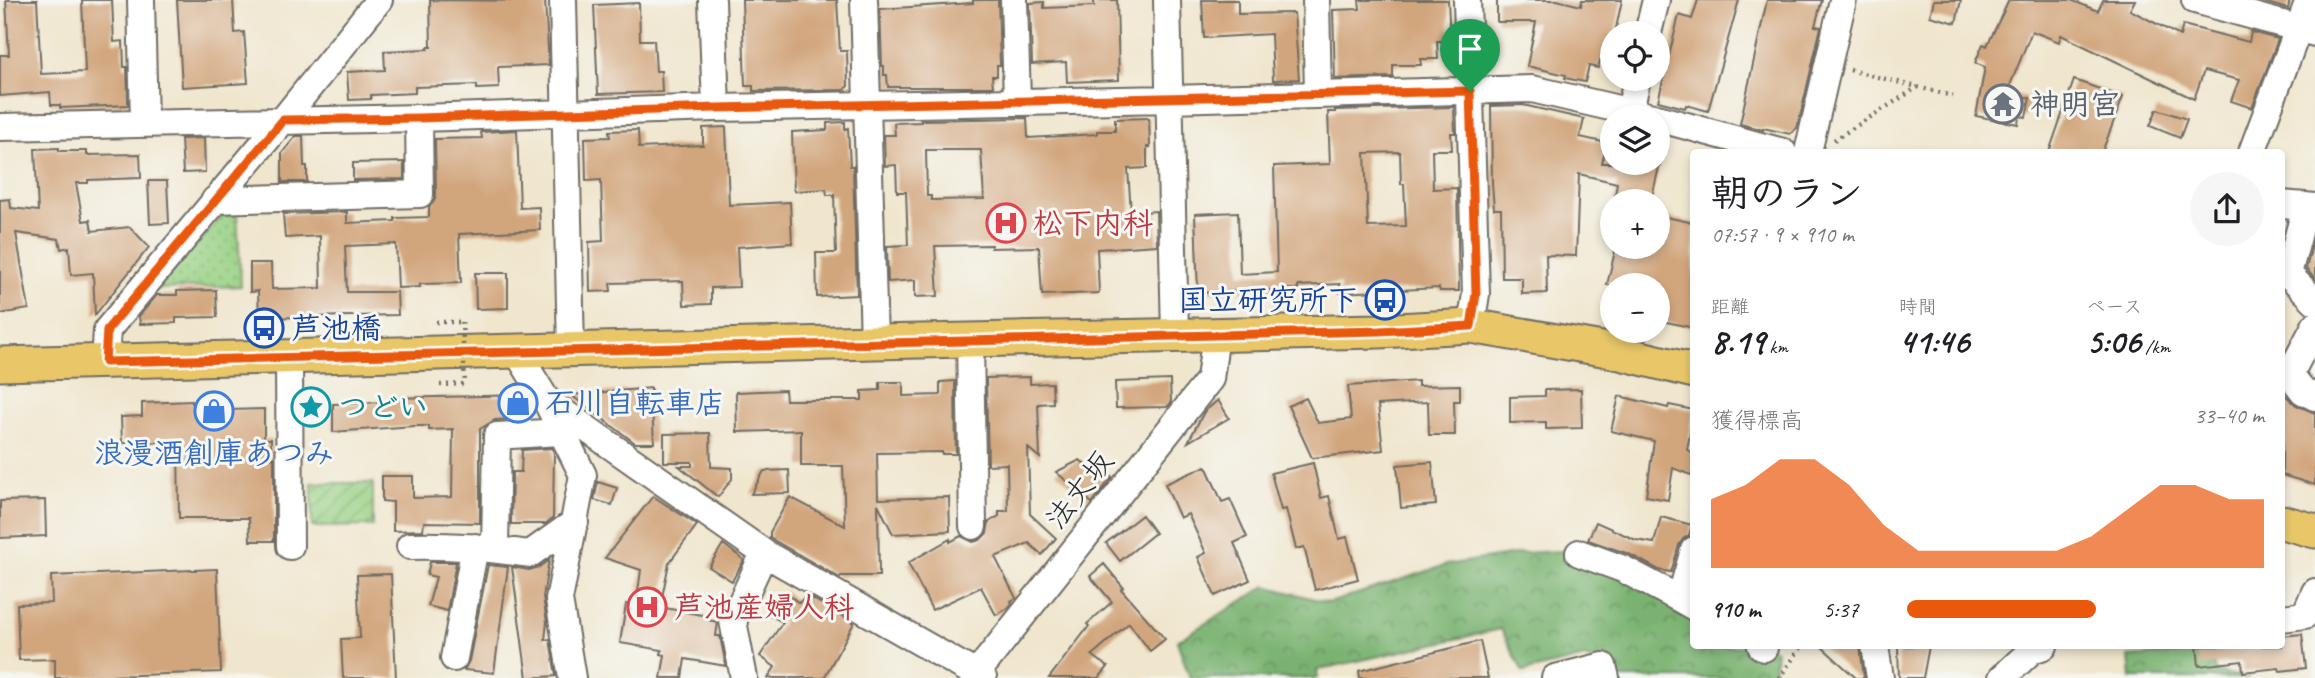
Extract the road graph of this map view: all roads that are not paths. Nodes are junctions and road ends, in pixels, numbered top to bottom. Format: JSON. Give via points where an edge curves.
{"nodes":[{"id":1,"x":141,"y":0,"type":"edge"},
{"id":2,"x":379,"y":0,"type":"edge"},
{"id":3,"x":563,"y":0,"type":"edge"},
{"id":4,"x":712,"y":0,"type":"edge"},
{"id":5,"x":864,"y":0,"type":"edge"},
{"id":6,"x":1014,"y":0,"type":"edge"},
{"id":7,"x":1167,"y":0,"type":"edge"},
{"id":8,"x":1315,"y":0,"type":"edge"},
{"id":9,"x":1467,"y":0,"type":"edge"},
{"id":10,"x":1656,"y":0,"type":"edge"},
{"id":11,"x":1843,"y":0,"type":"edge"},
{"id":12,"x":2195,"y":0,"type":"edge"},
{"id":13,"x":2309,"y":0,"type":"edge"},
{"id":14,"x":1651,"y":21,"type":"edge"},
{"id":15,"x":2306,"y":30,"type":"edge"},
{"id":16,"x":1470,"y":91,"type":"junction"},
{"id":17,"x":1318,"y":94,"type":"junction"},
{"id":18,"x":1169,"y":99,"type":"junction"},
{"id":19,"x":1017,"y":101,"type":"junction"},
{"id":20,"x":1600,"y":105,"type":"edge"},
{"id":21,"x":866,"y":106,"type":"junction"},
{"id":22,"x":716,"y":108,"type":"junction"},
{"id":23,"x":565,"y":114,"type":"junction"},
{"id":24,"x":419,"y":118,"type":"junction"},
{"id":25,"x":283,"y":120,"type":"junction"},
{"id":26,"x":1670,"y":122,"type":"edge"},
{"id":27,"x":145,"y":123,"type":"junction"},
{"id":28,"x":0,"y":127,"type":"edge"},
{"id":29,"x":1772,"y":149,"type":"edge"},
{"id":30,"x":1817,"y":149,"type":"edge"},
{"id":31,"x":2253,"y":149,"type":"edge"},
{"id":32,"x":215,"y":200,"type":"junction"},
{"id":33,"x":2301,"y":206,"type":"edge"},
{"id":34,"x":2315,"y":301,"type":"edge"},
{"id":35,"x":1471,"y":326,"type":"junction"},
{"id":36,"x":2315,"y":326,"type":"edge"},
{"id":37,"x":1175,"y":334,"type":"junction"},
{"id":38,"x":1216,"y":334,"type":"junction"},
{"id":39,"x":970,"y":341,"type":"junction"},
{"id":40,"x":874,"y":342,"type":"junction"},
{"id":41,"x":571,"y":350,"type":"junction"},
{"id":42,"x":517,"y":352,"type":"junction"},
{"id":43,"x":289,"y":358,"type":"junction"},
{"id":44,"x":105,"y":362,"type":"junction"},
{"id":45,"x":0,"y":364,"type":"edge"},
{"id":46,"x":1690,"y":369,"type":"edge"},
{"id":47,"x":2286,"y":374,"type":"edge"},
{"id":48,"x":2315,"y":397,"type":"edge"},
{"id":49,"x":547,"y":401,"type":"junction"},
{"id":50,"x":561,"y":432,"type":"junction"},
{"id":51,"x":575,"y":522,"type":"junction"},
{"id":52,"x":2285,"y":523,"type":"edge"},
{"id":53,"x":973,"y":526,"type":"dead end"},
{"id":54,"x":2315,"y":531,"type":"edge"},
{"id":55,"x":410,"y":545,"type":"dead end"},
{"id":56,"x":290,"y":546,"type":"dead end"},
{"id":57,"x":485,"y":548,"type":"junction"},
{"id":58,"x":764,"y":553,"type":"junction"},
{"id":59,"x":1579,"y":553,"type":"dead end"},
{"id":60,"x":1690,"y":580,"type":"edge"},
{"id":61,"x":2315,"y":592,"type":"edge"},
{"id":62,"x":1687,"y":603,"type":"edge"},
{"id":63,"x":2285,"y":618,"type":"edge"},
{"id":64,"x":1875,"y":649,"type":"edge"},
{"id":65,"x":2035,"y":649,"type":"edge"},
{"id":66,"x":454,"y":658,"type":"dead end"},
{"id":67,"x":978,"y":676,"type":"edge"},
{"id":68,"x":572,"y":678,"type":"edge"},
{"id":69,"x":744,"y":678,"type":"edge"},
{"id":70,"x":1555,"y":678,"type":"edge"},
{"id":71,"x":1606,"y":678,"type":"edge"},
{"id":72,"x":1880,"y":678,"type":"edge"},
{"id":73,"x":2002,"y":678,"type":"edge"}],
"edges":[{"from":1,"to":27,"type":"street"},
{"from":2,"to":25,"type":"street"},
{"from":3,"to":23,"type":"street"},
{"from":4,"to":22,"type":"street"},
{"from":5,"to":21,"type":"street"},
{"from":6,"to":19,"type":"street"},
{"from":7,"to":18,"type":"street"},
{"from":8,"to":17,"type":"street"},
{"from":9,"to":16,"type":"street"},
{"from":10,"to":14,"type":"street"},
{"from":11,"to":30,"type":"street","via":[[1828,65]]},
{"from":12,"to":15,"type":"street"},
{"from":13,"to":15,"type":"street"},
{"from":15,"to":31,"type":"street"},
{"from":16,"to":17,"type":"street"},
{"from":16,"to":20,"type":"street","via":[[1532,89]]},
{"from":16,"to":35,"type":"street","via":[[1476,294]]},
{"from":17,"to":18,"type":"street"},
{"from":18,"to":19,"type":"street"},
{"from":18,"to":37,"type":"street"},
{"from":19,"to":21,"type":"street"},
{"from":21,"to":22,"type":"street"},
{"from":21,"to":40,"type":"street"},
{"from":22,"to":23,"type":"street"},
{"from":23,"to":24,"type":"street"},
{"from":23,"to":41,"type":"street"},
{"from":24,"to":25,"type":"street"},
{"from":24,"to":32,"type":"street","via":[[420,194]]},
{"from":25,"to":27,"type":"street"},
{"from":25,"to":32,"type":"street"},
{"from":26,"to":29,"type":"street"},
{"from":27,"to":28,"type":"street"},
{"from":32,"to":44,"type":"street","via":[[107,330]]},
{"from":33,"to":34,"type":"street","via":[[2288,274]]},
{"from":35,"to":38,"type":"main road"},
{"from":35,"to":46,"type":"main road","via":[[1608,349]]},
{"from":36,"to":47,"type":"street"},
{"from":37,"to":38,"type":"main road"},
{"from":37,"to":39,"type":"main road"},
{"from":38,"to":67,"type":"street","name":"法丈坂","via":[[1210,379]]},
{"from":39,"to":40,"type":"main road"},
{"from":39,"to":53,"type":"street"},
{"from":40,"to":41,"type":"main road"},
{"from":41,"to":42,"type":"main road"},
{"from":42,"to":43,"type":"main road"},
{"from":42,"to":49,"type":"street"},
{"from":43,"to":44,"type":"main road"},
{"from":43,"to":56,"type":"street"},
{"from":44,"to":45,"type":"main road"},
{"from":47,"to":48,"type":"street"},
{"from":49,"to":50,"type":"street"},
{"from":49,"to":58,"type":"street"},
{"from":50,"to":51,"type":"street","via":[[583,475]]},
{"from":50,"to":57,"type":"street","via":[[497,436]]},
{"from":51,"to":57,"type":"street","via":[[530,554]]},
{"from":51,"to":68,"type":"street","via":[[559,600]]},
{"from":52,"to":54,"type":"main road"},
{"from":55,"to":57,"type":"street"},
{"from":57,"to":66,"type":"street"},
{"from":58,"to":67,"type":"street"},
{"from":58,"to":69,"type":"street","via":[[733,621]]},
{"from":59,"to":62,"type":"street","via":[[1623,569]]},
{"from":60,"to":62,"type":"street"},
{"from":61,"to":63,"type":"street","via":[[2305,615]]},
{"from":64,"to":72,"type":"street"},
{"from":65,"to":73,"type":"street"},
{"from":70,"to":71,"type":"street","via":[[1603,666]]}]}
